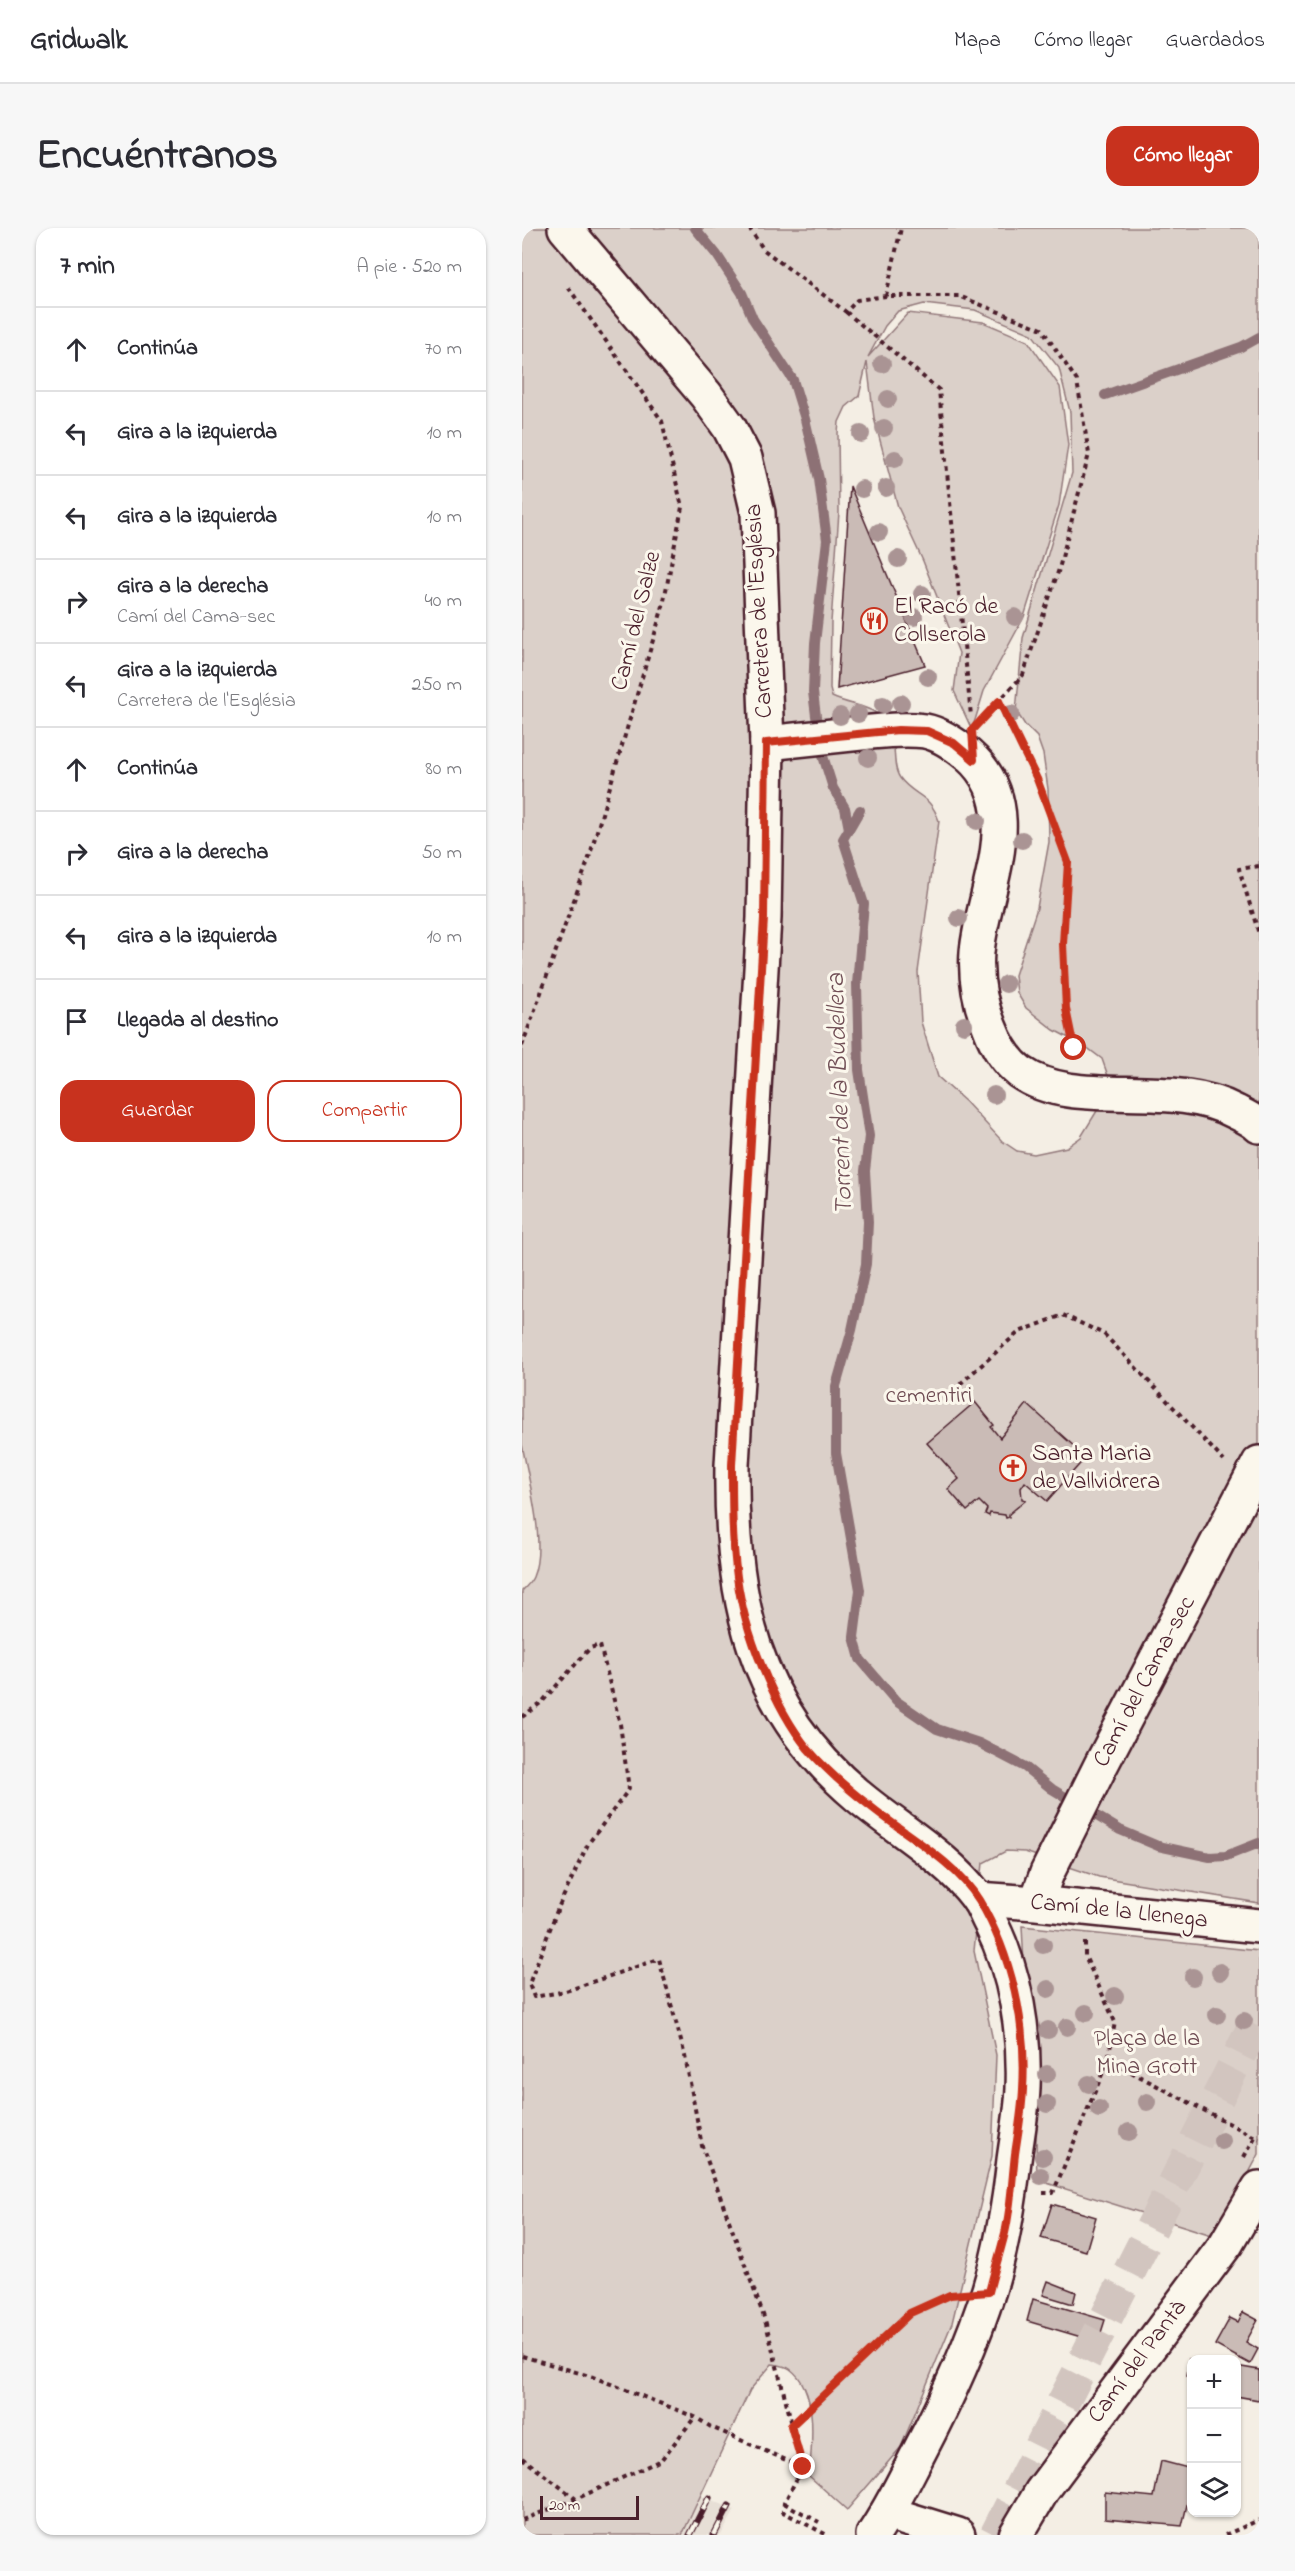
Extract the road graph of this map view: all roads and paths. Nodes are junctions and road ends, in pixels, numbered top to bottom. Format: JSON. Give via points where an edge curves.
{"nodes":[{"id":1,"x":565,"y":228,"type":"edge"},
{"id":2,"x":749,"y":228,"type":"edge"},
{"id":3,"x":902,"y":228,"type":"edge"},
{"id":4,"x":560,"y":276,"type":"dead end"},
{"id":5,"x":886,"y":296,"type":"junction"},
{"id":6,"x":846,"y":312,"type":"junction"},
{"id":7,"x":999,"y":701,"type":"junction"},
{"id":8,"x":766,"y":743,"type":"junction"},
{"id":9,"x":973,"y":745,"type":"junction"},
{"id":10,"x":1259,"y":866,"type":"edge"},
{"id":11,"x":1259,"y":934,"type":"edge"},
{"id":12,"x":522,"y":1046,"type":"edge"},
{"id":13,"x":1074,"y":1048,"type":"dead end"},
{"id":14,"x":1259,"y":1126,"type":"edge"},
{"id":15,"x":960,"y":1384,"type":"dead end"},
{"id":16,"x":1253,"y":1474,"type":"edge"},
{"id":17,"x":522,"y":1717,"type":"edge"},
{"id":18,"x":978,"y":1899,"type":"junction"},
{"id":19,"x":1036,"y":1903,"type":"junction"},
{"id":20,"x":1259,"y":1926,"type":"edge"},
{"id":21,"x":1085,"y":1956,"type":"dead end"},
{"id":22,"x":1108,"y":2060,"type":"junction"},
{"id":23,"x":1259,"y":2139,"type":"edge"},
{"id":24,"x":1259,"y":2188,"type":"edge"},
{"id":25,"x":1042,"y":2193,"type":"dead end"},
{"id":26,"x":989,"y":2292,"type":"junction"},
{"id":27,"x":522,"y":2356,"type":"edge"},
{"id":28,"x":695,"y":2416,"type":"junction"},
{"id":29,"x":791,"y":2426,"type":"junction"},
{"id":30,"x":522,"y":2458,"type":"edge"},
{"id":31,"x":803,"y":2467,"type":"junction"},
{"id":32,"x":576,"y":2499,"type":"junction"},
{"id":33,"x":784,"y":2503,"type":"junction"},
{"id":34,"x":522,"y":2520,"type":"edge"},
{"id":35,"x":1259,"y":2520,"type":"edge"},
{"id":36,"x":819,"y":2522,"type":"dead end"},
{"id":37,"x":880,"y":2524,"type":"edge"},
{"id":38,"x":946,"y":2534,"type":"edge"},
{"id":39,"x":827,"y":2535,"type":"edge"},
{"id":40,"x":1016,"y":2535,"type":"edge"},
{"id":41,"x":1226,"y":2535,"type":"edge"}],
"edges":[{"from":1,"to":8,"type":"main road","name":"Carretera de l'Església","via":[[706,395],[746,458],[758,513]]},
{"from":2,"to":6,"type":"path","via":[[764,250]]},
{"from":3,"to":5,"type":"path"},
{"from":4,"to":12,"type":"path","name":"Camí del Salze","via":[[662,421],[682,507],[663,606],[589,858]]},
{"from":5,"to":6,"type":"path","via":[[857,300]]},
{"from":5,"to":7,"type":"path","via":[[959,296],[1042,329],[1077,381],[1089,454],[1059,569],[1023,675]]},
{"from":6,"to":9,"type":"path","via":[[939,390]]},
{"from":7,"to":9,"type":"path"},
{"from":7,"to":13,"type":"path","via":[[1037,779],[1068,862],[1063,944],[1066,1009]]},
{"from":8,"to":9,"type":"main road","via":[[898,730],[927,731],[954,743]]},
{"from":8,"to":18,"type":"main road","name":"Carretera de l'Església","via":[[764,918],[732,1465],[731,1521],[737,1580],[746,1620],[768,1679],[784,1714],[808,1749],[871,1807],[941,1860]]},
{"from":9,"to":14,"type":"main road","via":[[993,787],[1000,819],[977,951],[984,1012],[997,1045],[1020,1071],[1039,1082],[1073,1091],[1175,1094],[1217,1102]]},
{"from":10,"to":11,"type":"path","via":[[1239,869]]},
{"from":15,"to":16,"type":"path","via":[[1019,1332],[1063,1316],[1104,1334]]},
{"from":16,"to":19,"type":"main road","name":"Camí del Cama-sec","via":[[1101,1765],[1047,1872]]},
{"from":17,"to":29,"type":"path","via":[[542,1702],[590,1648],[600,1645],[620,1724],[629,1788],[588,1844],[529,1984],[534,1997],[566,1991],[659,1959],[685,2056],[702,2146],[765,2320]]},
{"from":18,"to":19,"type":"main road","name":"Camí de la Llenega"},
{"from":18,"to":26,"type":"main road","name":"Carretera de l'Església","via":[[1009,1969],[1022,2042],[1023,2089],[1005,2231]]},
{"from":19,"to":20,"type":"main road","name":"Camí de la Llenega"},
{"from":21,"to":22,"type":"path","via":[[1115,2022]]},
{"from":22,"to":23,"type":"path"},
{"from":22,"to":25,"type":"path","via":[[1053,2193]]},
{"from":24,"to":40,"type":"main road","name":"Camí del Pantà","via":[[1226,2244],[1042,2491]]},
{"from":26,"to":29,"type":"path","via":[[950,2295],[910,2313]]},
{"from":26,"to":37,"type":"main road","name":"Carretera de l'Església","via":[[934,2424]]},
{"from":27,"to":28,"type":"path","via":[[593,2377]]},
{"from":28,"to":31,"type":"path","via":[[711,2427]]},
{"from":28,"to":32,"type":"path","via":[[661,2460]]},
{"from":29,"to":31,"type":"path"},
{"from":30,"to":32,"type":"path"},
{"from":31,"to":33,"type":"path"},
{"from":32,"to":34,"type":"path"},
{"from":33,"to":36,"type":"path"},
{"from":33,"to":39,"type":"path","via":[[783,2512]]},
{"from":35,"to":41,"type":"path"},
{"from":37,"to":38,"type":"main road"}]}
